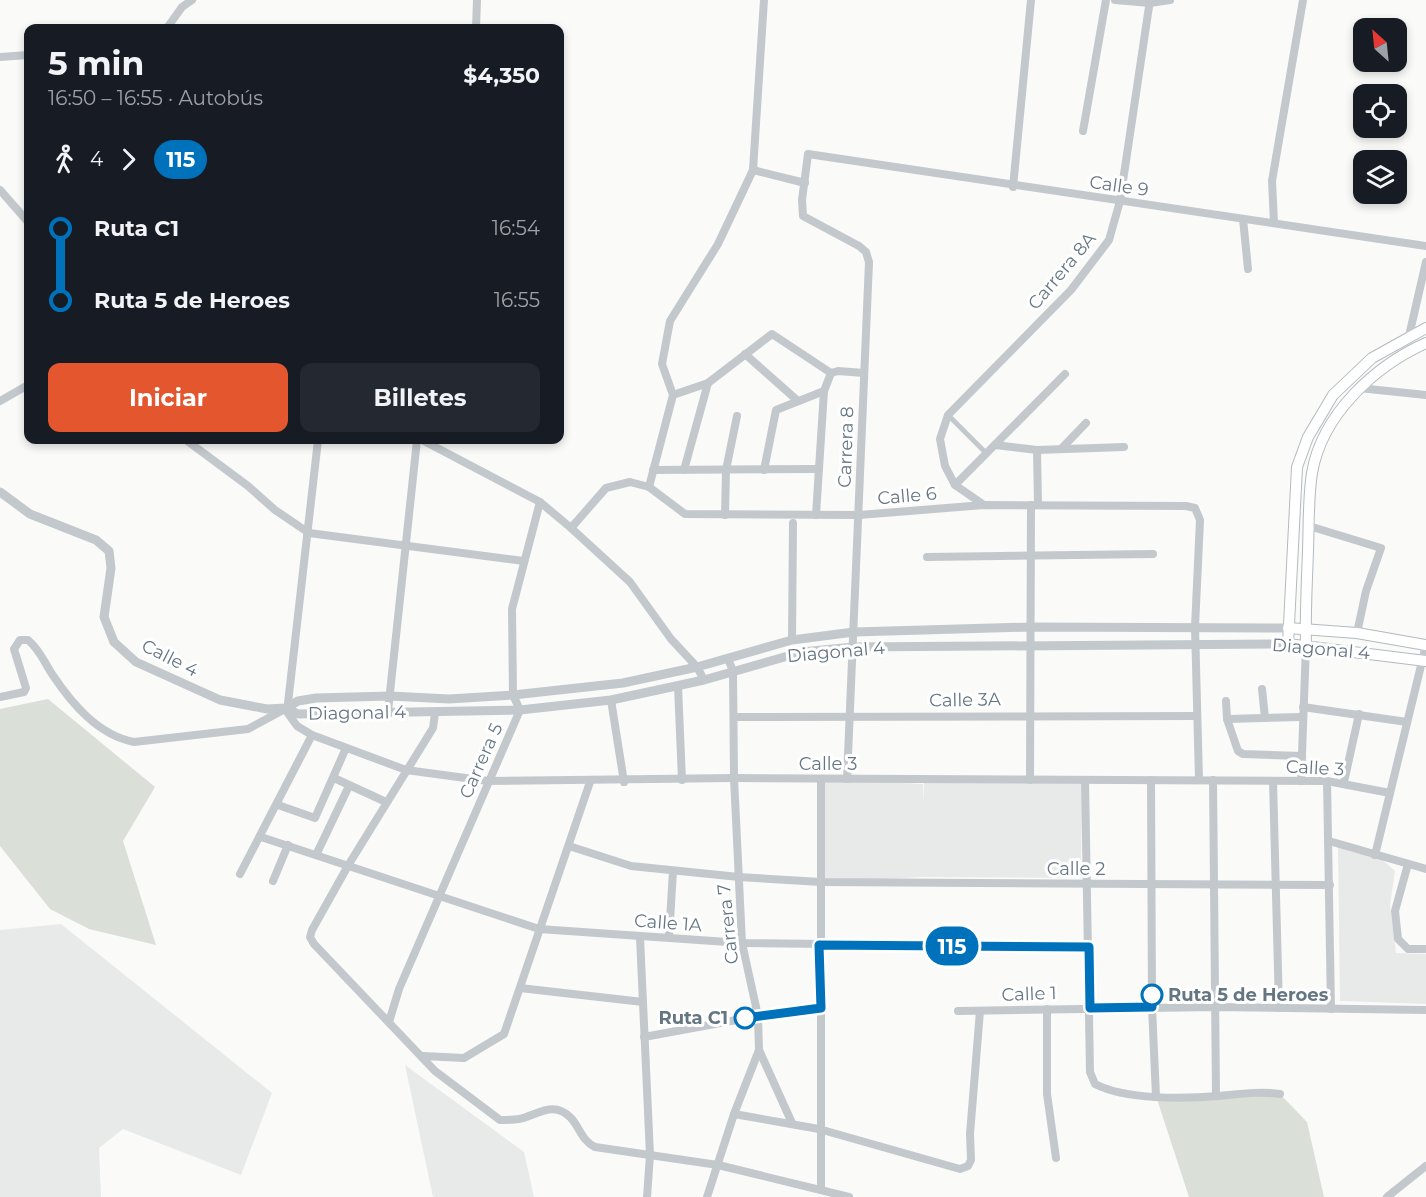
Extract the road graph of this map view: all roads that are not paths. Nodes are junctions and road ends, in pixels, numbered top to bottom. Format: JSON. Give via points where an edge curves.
{"nodes":[{"id":1,"x":192,"y":0,"type":"edge"},
{"id":2,"x":477,"y":0,"type":"edge"},
{"id":3,"x":764,"y":0,"type":"edge"},
{"id":4,"x":1031,"y":0,"type":"edge"},
{"id":5,"x":1106,"y":0,"type":"edge"},
{"id":6,"x":1114,"y":0,"type":"edge"},
{"id":7,"x":1170,"y":0,"type":"edge"},
{"id":8,"x":1303,"y":0,"type":"edge"},
{"id":9,"x":1150,"y":2,"type":"edge"},
{"id":10,"x":170,"y":24,"type":"edge"},
{"id":11,"x":476,"y":24,"type":"edge"},
{"id":12,"x":24,"y":54,"type":"edge"},
{"id":13,"x":0,"y":57,"type":"edge"},
{"id":14,"x":1083,"y":131,"type":"dead end"},
{"id":15,"x":808,"y":154,"type":"joint"},
{"id":16,"x":753,"y":170,"type":"junction"},
{"id":17,"x":805,"y":183,"type":"junction"},
{"id":18,"x":1013,"y":186,"type":"junction"},
{"id":19,"x":0,"y":190,"type":"edge"},
{"id":20,"x":1120,"y":201,"type":"junction"},
{"id":21,"x":24,"y":217,"type":"edge"},
{"id":22,"x":1244,"y":219,"type":"junction"},
{"id":23,"x":1274,"y":223,"type":"junction"},
{"id":24,"x":1426,"y":246,"type":"edge"},
{"id":25,"x":1426,"y":262,"type":"edge"},
{"id":26,"x":1248,"y":269,"type":"dead end"},
{"id":27,"x":1426,"y":328,"type":"edge"},
{"id":28,"x":1409,"y":336,"type":"junction"},
{"id":29,"x":1426,"y":344,"type":"edge"},
{"id":30,"x":745,"y":354,"type":"junction"},
{"id":31,"x":831,"y":373,"type":"junction"},
{"id":32,"x":864,"y":373,"type":"junction"},
{"id":33,"x":1065,"y":374,"type":"dead end"},
{"id":34,"x":708,"y":383,"type":"junction"},
{"id":35,"x":24,"y":386,"type":"edge"},
{"id":36,"x":1359,"y":388,"type":"junction"},
{"id":37,"x":824,"y":391,"type":"junction"},
{"id":38,"x":673,"y":394,"type":"junction"},
{"id":39,"x":1426,"y":395,"type":"edge"},
{"id":40,"x":0,"y":401,"type":"edge"},
{"id":41,"x":798,"y":401,"type":"junction"},
{"id":42,"x":948,"y":415,"type":"junction"},
{"id":43,"x":737,"y":416,"type":"dead end"},
{"id":44,"x":1086,"y":423,"type":"dead end"},
{"id":45,"x":191,"y":444,"type":"edge"},
{"id":46,"x":318,"y":444,"type":"edge"},
{"id":47,"x":418,"y":444,"type":"edge"},
{"id":48,"x":427,"y":444,"type":"edge"},
{"id":49,"x":995,"y":445,"type":"junction"},
{"id":50,"x":1124,"y":447,"type":"dead end"},
{"id":51,"x":1061,"y":449,"type":"junction"},
{"id":52,"x":1037,"y":450,"type":"junction"},
{"id":53,"x":987,"y":454,"type":"junction"},
{"id":54,"x":819,"y":469,"type":"junction"},
{"id":55,"x":653,"y":470,"type":"junction"},
{"id":56,"x":684,"y":470,"type":"junction"},
{"id":57,"x":726,"y":470,"type":"junction"},
{"id":58,"x":764,"y":470,"type":"junction"},
{"id":59,"x":955,"y":485,"type":"junction"},
{"id":60,"x":649,"y":487,"type":"junction"},
{"id":61,"x":0,"y":492,"type":"edge"},
{"id":62,"x":540,"y":502,"type":"junction"},
{"id":63,"x":984,"y":505,"type":"junction"},
{"id":64,"x":1035,"y":505,"type":"junction"},
{"id":65,"x":725,"y":515,"type":"junction"},
{"id":66,"x":816,"y":515,"type":"junction"},
{"id":67,"x":859,"y":515,"type":"junction"},
{"id":68,"x":793,"y":523,"type":"dead end"},
{"id":69,"x":1309,"y":526,"type":"junction"},
{"id":70,"x":572,"y":528,"type":"junction"},
{"id":71,"x":309,"y":533,"type":"junction"},
{"id":72,"x":405,"y":545,"type":"junction"},
{"id":73,"x":1153,"y":554,"type":"dead end"},
{"id":74,"x":1030,"y":556,"type":"junction"},
{"id":75,"x":927,"y":557,"type":"dead end"},
{"id":76,"x":524,"y":561,"type":"junction"},
{"id":77,"x":1031,"y":627,"type":"junction"},
{"id":78,"x":1194,"y":627,"type":"junction"},
{"id":79,"x":1288,"y":628,"type":"junction"},
{"id":80,"x":1305,"y":628,"type":"junction"},
{"id":81,"x":854,"y":632,"type":"junction"},
{"id":82,"x":1357,"y":633,"type":"junction"},
{"id":83,"x":792,"y":640,"type":"junction"},
{"id":84,"x":1195,"y":643,"type":"junction"},
{"id":85,"x":1287,"y":644,"type":"junction"},
{"id":86,"x":1426,"y":645,"type":"edge"},
{"id":87,"x":1306,"y":646,"type":"junction"},
{"id":88,"x":853,"y":647,"type":"junction"},
{"id":89,"x":1032,"y":648,"type":"junction"},
{"id":90,"x":728,"y":659,"type":"junction"},
{"id":91,"x":1424,"y":661,"type":"edge"},
{"id":92,"x":697,"y":667,"type":"junction"},
{"id":93,"x":733,"y":672,"type":"junction"},
{"id":94,"x":704,"y":680,"type":"junction"},
{"id":95,"x":678,"y":686,"type":"junction"},
{"id":96,"x":1262,"y":689,"type":"dead end"},
{"id":97,"x":513,"y":695,"type":"junction"},
{"id":98,"x":390,"y":696,"type":"junction"},
{"id":99,"x":0,"y":697,"type":"edge"},
{"id":100,"x":611,"y":700,"type":"junction"},
{"id":101,"x":1226,"y":701,"type":"dead end"},
{"id":102,"x":1303,"y":707,"type":"junction"},
{"id":103,"x":286,"y":708,"type":"junction"},
{"id":104,"x":520,"y":710,"type":"junction"},
{"id":105,"x":388,"y":711,"type":"junction"},
{"id":106,"x":435,"y":713,"type":"junction"},
{"id":107,"x":1029,"y":714,"type":"junction"},
{"id":108,"x":1359,"y":714,"type":"junction"},
{"id":109,"x":849,"y":716,"type":"junction"},
{"id":110,"x":1196,"y":716,"type":"junction"},
{"id":111,"x":735,"y":717,"type":"junction"},
{"id":112,"x":1265,"y":717,"type":"junction"},
{"id":113,"x":1302,"y":717,"type":"junction"},
{"id":114,"x":1227,"y":719,"type":"junction"},
{"id":115,"x":1407,"y":722,"type":"junction"},
{"id":116,"x":312,"y":735,"type":"junction"},
{"id":117,"x":346,"y":748,"type":"junction"},
{"id":118,"x":1302,"y":756,"type":"junction"},
{"id":119,"x":406,"y":770,"type":"junction"},
{"id":120,"x":334,"y":778,"type":"junction"},
{"id":121,"x":734,"y":778,"type":"junction"},
{"id":122,"x":821,"y":779,"type":"junction"},
{"id":123,"x":847,"y":779,"type":"junction"},
{"id":124,"x":682,"y":780,"type":"junction"},
{"id":125,"x":1030,"y":780,"type":"junction"},
{"id":126,"x":1085,"y":780,"type":"junction"},
{"id":127,"x":1151,"y":780,"type":"junction"},
{"id":128,"x":1198,"y":780,"type":"junction"},
{"id":129,"x":1213,"y":780,"type":"junction"},
{"id":130,"x":488,"y":781,"type":"junction"},
{"id":131,"x":1273,"y":781,"type":"junction"},
{"id":132,"x":1301,"y":781,"type":"junction"},
{"id":133,"x":1327,"y":781,"type":"junction"},
{"id":134,"x":590,"y":782,"type":"junction"},
{"id":135,"x":624,"y":782,"type":"junction"},
{"id":136,"x":1344,"y":782,"type":"junction"},
{"id":137,"x":349,"y":786,"type":"junction"},
{"id":138,"x":1390,"y":793,"type":"junction"},
{"id":139,"x":386,"y":802,"type":"junction"},
{"id":140,"x":278,"y":805,"type":"junction"},
{"id":141,"x":261,"y":837,"type":"junction"},
{"id":142,"x":1329,"y":841,"type":"junction"},
{"id":143,"x":288,"y":845,"type":"junction"},
{"id":144,"x":569,"y":846,"type":"junction"},
{"id":145,"x":316,"y":853,"type":"junction"},
{"id":146,"x":1375,"y":855,"type":"junction"},
{"id":147,"x":349,"y":864,"type":"junction"},
{"id":148,"x":1408,"y":864,"type":"junction"},
{"id":149,"x":1426,"y":869,"type":"edge"},
{"id":150,"x":673,"y":871,"type":"junction"},
{"id":151,"x":240,"y":874,"type":"dead end"},
{"id":152,"x":739,"y":877,"type":"junction"},
{"id":153,"x":273,"y":881,"type":"dead end"},
{"id":154,"x":821,"y":882,"type":"junction"},
{"id":155,"x":1088,"y":884,"type":"junction"},
{"id":156,"x":1151,"y":885,"type":"junction"},
{"id":157,"x":1214,"y":885,"type":"junction"},
{"id":158,"x":1276,"y":885,"type":"junction"},
{"id":159,"x":1330,"y":885,"type":"junction"},
{"id":160,"x":440,"y":895,"type":"junction"},
{"id":161,"x":539,"y":929,"type":"junction"},
{"id":162,"x":640,"y":937,"type":"junction"},
{"id":163,"x":669,"y":937,"type":"junction"},
{"id":164,"x":742,"y":943,"type":"junction"},
{"id":165,"x":819,"y":945,"type":"junction"},
{"id":166,"x":1089,"y":947,"type":"junction"},
{"id":167,"x":1426,"y":949,"type":"edge"},
{"id":168,"x":520,"y":988,"type":"junction"},
{"id":169,"x":643,"y":1002,"type":"junction"},
{"id":170,"x":1152,"y":1007,"type":"junction"},
{"id":171,"x":1215,"y":1007,"type":"junction"},
{"id":172,"x":821,"y":1008,"type":"junction"},
{"id":173,"x":1090,"y":1008,"type":"junction"},
{"id":174,"x":1279,"y":1008,"type":"junction"},
{"id":175,"x":1047,"y":1009,"type":"junction"},
{"id":176,"x":1331,"y":1009,"type":"junction"},
{"id":177,"x":1426,"y":1010,"type":"edge"},
{"id":178,"x":958,"y":1011,"type":"dead end"},
{"id":179,"x":980,"y":1011,"type":"junction"},
{"id":180,"x":758,"y":1016,"type":"junction"},
{"id":181,"x":389,"y":1022,"type":"junction"},
{"id":182,"x":644,"y":1037,"type":"junction"},
{"id":183,"x":759,"y":1050,"type":"junction"},
{"id":184,"x":423,"y":1056,"type":"junction"},
{"id":185,"x":1280,"y":1094,"type":"dead end"},
{"id":186,"x":1156,"y":1096,"type":"junction"},
{"id":187,"x":1216,"y":1096,"type":"junction"},
{"id":188,"x":734,"y":1114,"type":"junction"},
{"id":189,"x":792,"y":1123,"type":"junction"},
{"id":190,"x":819,"y":1129,"type":"junction"},
{"id":191,"x":650,"y":1155,"type":"junction"},
{"id":192,"x":1056,"y":1158,"type":"dead end"},
{"id":193,"x":718,"y":1165,"type":"junction"},
{"id":194,"x":1426,"y":1166,"type":"edge"},
{"id":195,"x":821,"y":1189,"type":"junction"},
{"id":196,"x":647,"y":1197,"type":"edge"},
{"id":197,"x":707,"y":1197,"type":"edge"},
{"id":198,"x":849,"y":1197,"type":"edge"},
{"id":199,"x":1387,"y":1197,"type":"edge"}],
"edges":[{"from":1,"to":10,"type":"street"},
{"from":2,"to":11,"type":"street"},
{"from":3,"to":16,"type":"street"},
{"from":4,"to":18,"type":"street"},
{"from":5,"to":14,"type":"street"},
{"from":6,"to":9,"type":"street"},
{"from":7,"to":9,"type":"street"},
{"from":8,"to":23,"type":"street","via":[[1272,181]]},
{"from":9,"to":20,"type":"street","name":"Carrera 8A"},
{"from":12,"to":13,"type":"street"},
{"from":15,"to":17,"type":"street","name":"Carrera 8"},
{"from":15,"to":18,"type":"street","name":"Calle 9"},
{"from":16,"to":17,"type":"street"},
{"from":16,"to":38,"type":"street","via":[[718,244],[670,321],[662,364]]},
{"from":17,"to":32,"type":"street","name":"Carrera 8","via":[[803,216],[866,252],[869,262]]},
{"from":18,"to":20,"type":"street","name":"Calle 9"},
{"from":19,"to":21,"type":"street"},
{"from":20,"to":22,"type":"street","name":"Calle 9"},
{"from":20,"to":42,"type":"street","name":"Carrera 8A","via":[[1109,240],[1071,290]]},
{"from":22,"to":23,"type":"street","name":"Calle 9"},
{"from":22,"to":26,"type":"street"},
{"from":23,"to":24,"type":"street","name":"Calle 9"},
{"from":25,"to":28,"type":"street"},
{"from":27,"to":28,"type":"main road"},
{"from":28,"to":79,"type":"main road","via":[[1372,358],[1333,395],[1308,437],[1297,467]]},
{"from":29,"to":36,"type":"main road","via":[[1397,356]]},
{"from":30,"to":31,"type":"street","via":[[769,336]]},
{"from":30,"to":34,"type":"street"},
{"from":30,"to":41,"type":"street"},
{"from":31,"to":32,"type":"street"},
{"from":31,"to":37,"type":"street"},
{"from":32,"to":67,"type":"street","name":"Carrera 8"},
{"from":33,"to":49,"type":"street"},
{"from":34,"to":38,"type":"street"},
{"from":34,"to":56,"type":"street"},
{"from":35,"to":40,"type":"street"},
{"from":36,"to":39,"type":"street"},
{"from":36,"to":69,"type":"main road","via":[[1338,414],[1312,471]]},
{"from":37,"to":41,"type":"street"},
{"from":37,"to":54,"type":"street"},
{"from":38,"to":55,"type":"street"},
{"from":41,"to":58,"type":"street","via":[[776,410]]},
{"from":42,"to":53,"type":"street"},
{"from":42,"to":59,"type":"street","via":[[940,439],[945,466]]},
{"from":43,"to":57,"type":"street"},
{"from":44,"to":51,"type":"street"},
{"from":45,"to":71,"type":"street"},
{"from":46,"to":71,"type":"street"},
{"from":47,"to":72,"type":"street"},
{"from":48,"to":62,"type":"street"},
{"from":49,"to":52,"type":"street"},
{"from":49,"to":53,"type":"street"},
{"from":50,"to":51,"type":"street"},
{"from":51,"to":52,"type":"street"},
{"from":52,"to":64,"type":"street"},
{"from":53,"to":59,"type":"street"},
{"from":54,"to":58,"type":"street"},
{"from":54,"to":66,"type":"street"},
{"from":55,"to":56,"type":"street"},
{"from":55,"to":60,"type":"street"},
{"from":56,"to":57,"type":"street"},
{"from":57,"to":58,"type":"street"},
{"from":57,"to":65,"type":"street"},
{"from":59,"to":63,"type":"street"},
{"from":60,"to":65,"type":"street","name":"Calle 6","via":[[685,514]]},
{"from":60,"to":70,"type":"street","name":"Calle 6","via":[[630,482],[606,488]]},
{"from":61,"to":103,"type":"street","name":"Calle 4","via":[[30,514],[96,540],[109,551],[111,568],[104,617],[114,642],[136,662],[220,700],[267,710]]},
{"from":62,"to":70,"type":"street"},
{"from":62,"to":76,"type":"street","name":"Carrera 5"},
{"from":63,"to":64,"type":"street","name":"Calle 6"},
{"from":63,"to":67,"type":"street","name":"Calle 6"},
{"from":64,"to":74,"type":"street"},
{"from":64,"to":78,"type":"street","name":"Calle 6","via":[[1195,508],[1200,520]]},
{"from":65,"to":66,"type":"street","name":"Calle 6"},
{"from":66,"to":67,"type":"street","name":"Calle 6"},
{"from":67,"to":81,"type":"street","name":"Carrera 8"},
{"from":68,"to":83,"type":"street"},
{"from":69,"to":80,"type":"main road"},
{"from":69,"to":82,"type":"street","via":[[1380,548]]},
{"from":70,"to":92,"type":"street","via":[[630,582],[671,639]]},
{"from":71,"to":72,"type":"street"},
{"from":71,"to":103,"type":"street"},
{"from":72,"to":76,"type":"street"},
{"from":72,"to":98,"type":"street"},
{"from":73,"to":74,"type":"street"},
{"from":74,"to":75,"type":"street"},
{"from":74,"to":77,"type":"street"},
{"from":76,"to":97,"type":"street","name":"Carrera 5","via":[[512,609]]},
{"from":77,"to":78,"type":"street","name":"Diagonal 4"},
{"from":77,"to":81,"type":"street","name":"Diagonal 4"},
{"from":77,"to":89,"type":"street"},
{"from":78,"to":79,"type":"street","name":"Diagonal 4"},
{"from":78,"to":84,"type":"street"},
{"from":79,"to":80,"type":"main road","name":"Diagonal 4"},
{"from":79,"to":85,"type":"main road"},
{"from":80,"to":82,"type":"main road","name":"Diagonal 4"},
{"from":80,"to":87,"type":"main road"},
{"from":81,"to":83,"type":"street","name":"Diagonal 4"},
{"from":81,"to":88,"type":"street","name":"Carrera 8"},
{"from":82,"to":86,"type":"main road","name":"Diagonal 4"},
{"from":83,"to":90,"type":"street","name":"Diagonal 4"},
{"from":84,"to":85,"type":"street","name":"Diagonal 4"},
{"from":84,"to":89,"type":"street","name":"Diagonal 4"},
{"from":84,"to":110,"type":"street"},
{"from":85,"to":87,"type":"main road","name":"Diagonal 4"},
{"from":86,"to":91,"type":"street"},
{"from":87,"to":91,"type":"main road","name":"Diagonal 4"},
{"from":87,"to":102,"type":"street"},
{"from":88,"to":89,"type":"street","name":"Diagonal 4"},
{"from":88,"to":93,"type":"street","name":"Diagonal 4","via":[[802,652]]},
{"from":88,"to":109,"type":"street","name":"Carrera 8"},
{"from":89,"to":107,"type":"street"},
{"from":90,"to":92,"type":"street","name":"Diagonal 4"},
{"from":90,"to":93,"type":"street","name":"Carrera 7"},
{"from":91,"to":115,"type":"street"},
{"from":92,"to":94,"type":"street"},
{"from":92,"to":97,"type":"street","name":"Diagonal 4","via":[[623,683]]},
{"from":93,"to":94,"type":"street","name":"Diagonal 4"},
{"from":93,"to":111,"type":"street","name":"Carrera 7"},
{"from":94,"to":95,"type":"street","name":"Diagonal 4"},
{"from":95,"to":100,"type":"street","name":"Diagonal 4"},
{"from":95,"to":124,"type":"street"},
{"from":96,"to":112,"type":"street"},
{"from":97,"to":98,"type":"street","name":"Diagonal 4","via":[[449,699]]},
{"from":97,"to":104,"type":"street","name":"Carrera 5"},
{"from":98,"to":103,"type":"street","name":"Diagonal 4","via":[[316,698]]},
{"from":98,"to":105,"type":"street"},
{"from":99,"to":103,"type":"street","via":[[24,692],[26,688],[14,649],[20,640],[28,640],[38,649],[64,692],[93,724],[124,740],[242,730],[257,726]]},
{"from":100,"to":104,"type":"street","name":"Diagonal 4"},
{"from":100,"to":135,"type":"street"},
{"from":101,"to":114,"type":"street"},
{"from":102,"to":108,"type":"street"},
{"from":102,"to":113,"type":"street"},
{"from":103,"to":105,"type":"street","name":"Diagonal 4","via":[[298,714]]},
{"from":103,"to":116,"type":"street","name":"Calle 3","via":[[290,719]]},
{"from":104,"to":106,"type":"street","name":"Diagonal 4"},
{"from":104,"to":130,"type":"street","name":"Carrera 5"},
{"from":105,"to":106,"type":"street","name":"Diagonal 4"},
{"from":106,"to":119,"type":"street","via":[[433,728]]},
{"from":107,"to":109,"type":"street","name":"Calle 3A"},
{"from":107,"to":110,"type":"street","name":"Calle 3A"},
{"from":107,"to":125,"type":"street"},
{"from":108,"to":115,"type":"street"},
{"from":108,"to":136,"type":"street"},
{"from":109,"to":111,"type":"street","name":"Calle 3A"},
{"from":109,"to":123,"type":"street","name":"Carrera 8"},
{"from":110,"to":128,"type":"street"},
{"from":111,"to":121,"type":"street","name":"Carrera 7"},
{"from":112,"to":113,"type":"street"},
{"from":112,"to":114,"type":"street"},
{"from":113,"to":118,"type":"street"},
{"from":114,"to":118,"type":"street","via":[[1238,751],[1243,754]]},
{"from":115,"to":138,"type":"street"},
{"from":116,"to":117,"type":"street","name":"Calle 3"},
{"from":116,"to":140,"type":"street"},
{"from":117,"to":119,"type":"street","name":"Calle 3"},
{"from":117,"to":120,"type":"street"},
{"from":118,"to":132,"type":"street"},
{"from":119,"to":130,"type":"street","name":"Calle 3"},
{"from":119,"to":139,"type":"street"},
{"from":120,"to":137,"type":"street"},
{"from":120,"to":140,"type":"street","via":[[315,818]]},
{"from":121,"to":122,"type":"street","name":"Calle 3"},
{"from":121,"to":124,"type":"street","name":"Calle 3"},
{"from":121,"to":152,"type":"street","name":"Carrera 7"},
{"from":122,"to":123,"type":"street","name":"Calle 3"},
{"from":122,"to":154,"type":"street"},
{"from":123,"to":125,"type":"street","name":"Calle 3"},
{"from":124,"to":135,"type":"street","name":"Calle 3"},
{"from":125,"to":126,"type":"street","name":"Calle 3"},
{"from":126,"to":127,"type":"street","name":"Calle 3"},
{"from":126,"to":155,"type":"street"},
{"from":127,"to":128,"type":"street","name":"Calle 3"},
{"from":127,"to":156,"type":"street"},
{"from":128,"to":129,"type":"street","name":"Calle 3"},
{"from":129,"to":131,"type":"street","name":"Calle 3"},
{"from":129,"to":157,"type":"street"},
{"from":130,"to":134,"type":"street","name":"Calle 3"},
{"from":130,"to":160,"type":"street","name":"Carrera 5"},
{"from":131,"to":132,"type":"street","name":"Calle 3"},
{"from":131,"to":158,"type":"street"},
{"from":132,"to":133,"type":"street","name":"Calle 3"},
{"from":133,"to":136,"type":"street","name":"Calle 3"},
{"from":133,"to":142,"type":"street"},
{"from":134,"to":135,"type":"street","name":"Calle 3"},
{"from":134,"to":144,"type":"street"},
{"from":136,"to":138,"type":"street","name":"Calle 3"},
{"from":137,"to":139,"type":"street"},
{"from":137,"to":145,"type":"street"},
{"from":138,"to":146,"type":"street"},
{"from":139,"to":147,"type":"street"},
{"from":140,"to":141,"type":"street"},
{"from":141,"to":143,"type":"street","name":"Calle 1A"},
{"from":141,"to":151,"type":"street"},
{"from":142,"to":146,"type":"street"},
{"from":142,"to":159,"type":"street"},
{"from":143,"to":145,"type":"street","name":"Calle 1A"},
{"from":143,"to":153,"type":"street"},
{"from":144,"to":150,"type":"street","via":[[631,866]]},
{"from":144,"to":161,"type":"street"},
{"from":145,"to":147,"type":"street","name":"Calle 1A"},
{"from":146,"to":148,"type":"street"},
{"from":147,"to":160,"type":"street","name":"Calle 1A"},
{"from":147,"to":181,"type":"street","via":[[310,938]]},
{"from":148,"to":149,"type":"street"},
{"from":148,"to":167,"type":"street","via":[[1395,911],[1398,939],[1408,949]]},
{"from":150,"to":152,"type":"street"},
{"from":150,"to":163,"type":"street"},
{"from":152,"to":154,"type":"street"},
{"from":152,"to":164,"type":"street","name":"Carrera 7"},
{"from":154,"to":155,"type":"street","name":"Calle 2"},
{"from":154,"to":165,"type":"street"},
{"from":155,"to":156,"type":"street","name":"Calle 2"},
{"from":155,"to":166,"type":"street"},
{"from":156,"to":157,"type":"street","name":"Calle 2"},
{"from":156,"to":170,"type":"street"},
{"from":157,"to":158,"type":"street","name":"Calle 2"},
{"from":157,"to":171,"type":"street"},
{"from":158,"to":159,"type":"street","name":"Calle 2"},
{"from":158,"to":174,"type":"street"},
{"from":159,"to":176,"type":"street"},
{"from":160,"to":161,"type":"street","name":"Calle 1A"},
{"from":160,"to":181,"type":"street","name":"Carrera 5","via":[[391,1008]]},
{"from":161,"to":162,"type":"street","name":"Calle 1A"},
{"from":161,"to":168,"type":"street"},
{"from":162,"to":163,"type":"street","name":"Calle 1A"},
{"from":162,"to":169,"type":"street"},
{"from":163,"to":164,"type":"street","name":"Calle 1A"},
{"from":164,"to":165,"type":"street","name":"Calle 1A"},
{"from":164,"to":180,"type":"street","name":"Carrera 7"},
{"from":165,"to":166,"type":"street","name":"Calle 1A"},
{"from":165,"to":172,"type":"street"},
{"from":166,"to":173,"type":"street"},
{"from":168,"to":169,"type":"street"},
{"from":168,"to":184,"type":"street","via":[[504,1034],[464,1058]]},
{"from":169,"to":182,"type":"street"},
{"from":170,"to":171,"type":"street","name":"Calle 1"},
{"from":170,"to":173,"type":"street","name":"Calle 1"},
{"from":170,"to":186,"type":"street"},
{"from":171,"to":174,"type":"street","name":"Calle 1"},
{"from":171,"to":187,"type":"street"},
{"from":172,"to":180,"type":"street"},
{"from":172,"to":190,"type":"street"},
{"from":173,"to":175,"type":"street","name":"Calle 1"},
{"from":173,"to":186,"type":"street","via":[[1090,1072],[1095,1084],[1110,1092]]},
{"from":174,"to":176,"type":"street","name":"Calle 1"},
{"from":175,"to":179,"type":"street","name":"Calle 1"},
{"from":175,"to":192,"type":"street","via":[[1047,1094]]},
{"from":176,"to":177,"type":"street","name":"Calle 1"},
{"from":178,"to":179,"type":"street","name":"Calle 1"},
{"from":179,"to":190,"type":"street","via":[[968,1166],[960,1169]]},
{"from":180,"to":182,"type":"street"},
{"from":180,"to":183,"type":"street","name":"Carrera 7"},
{"from":181,"to":184,"type":"street"},
{"from":182,"to":191,"type":"street"},
{"from":183,"to":188,"type":"street","name":"Carrera 7"},
{"from":183,"to":189,"type":"street"},
{"from":184,"to":191,"type":"street","via":[[435,1071],[500,1120],[521,1118],[542,1109],[559,1109],[571,1118],[587,1143],[602,1149]]},
{"from":185,"to":187,"type":"street"},
{"from":186,"to":187,"type":"street"},
{"from":188,"to":189,"type":"street"},
{"from":188,"to":193,"type":"street","name":"Carrera 7"},
{"from":189,"to":190,"type":"street"},
{"from":190,"to":195,"type":"street"},
{"from":191,"to":193,"type":"street"},
{"from":191,"to":196,"type":"street"},
{"from":193,"to":195,"type":"street"},
{"from":193,"to":197,"type":"street","name":"Carrera 7"},
{"from":194,"to":199,"type":"street"},
{"from":195,"to":198,"type":"street"}]}
